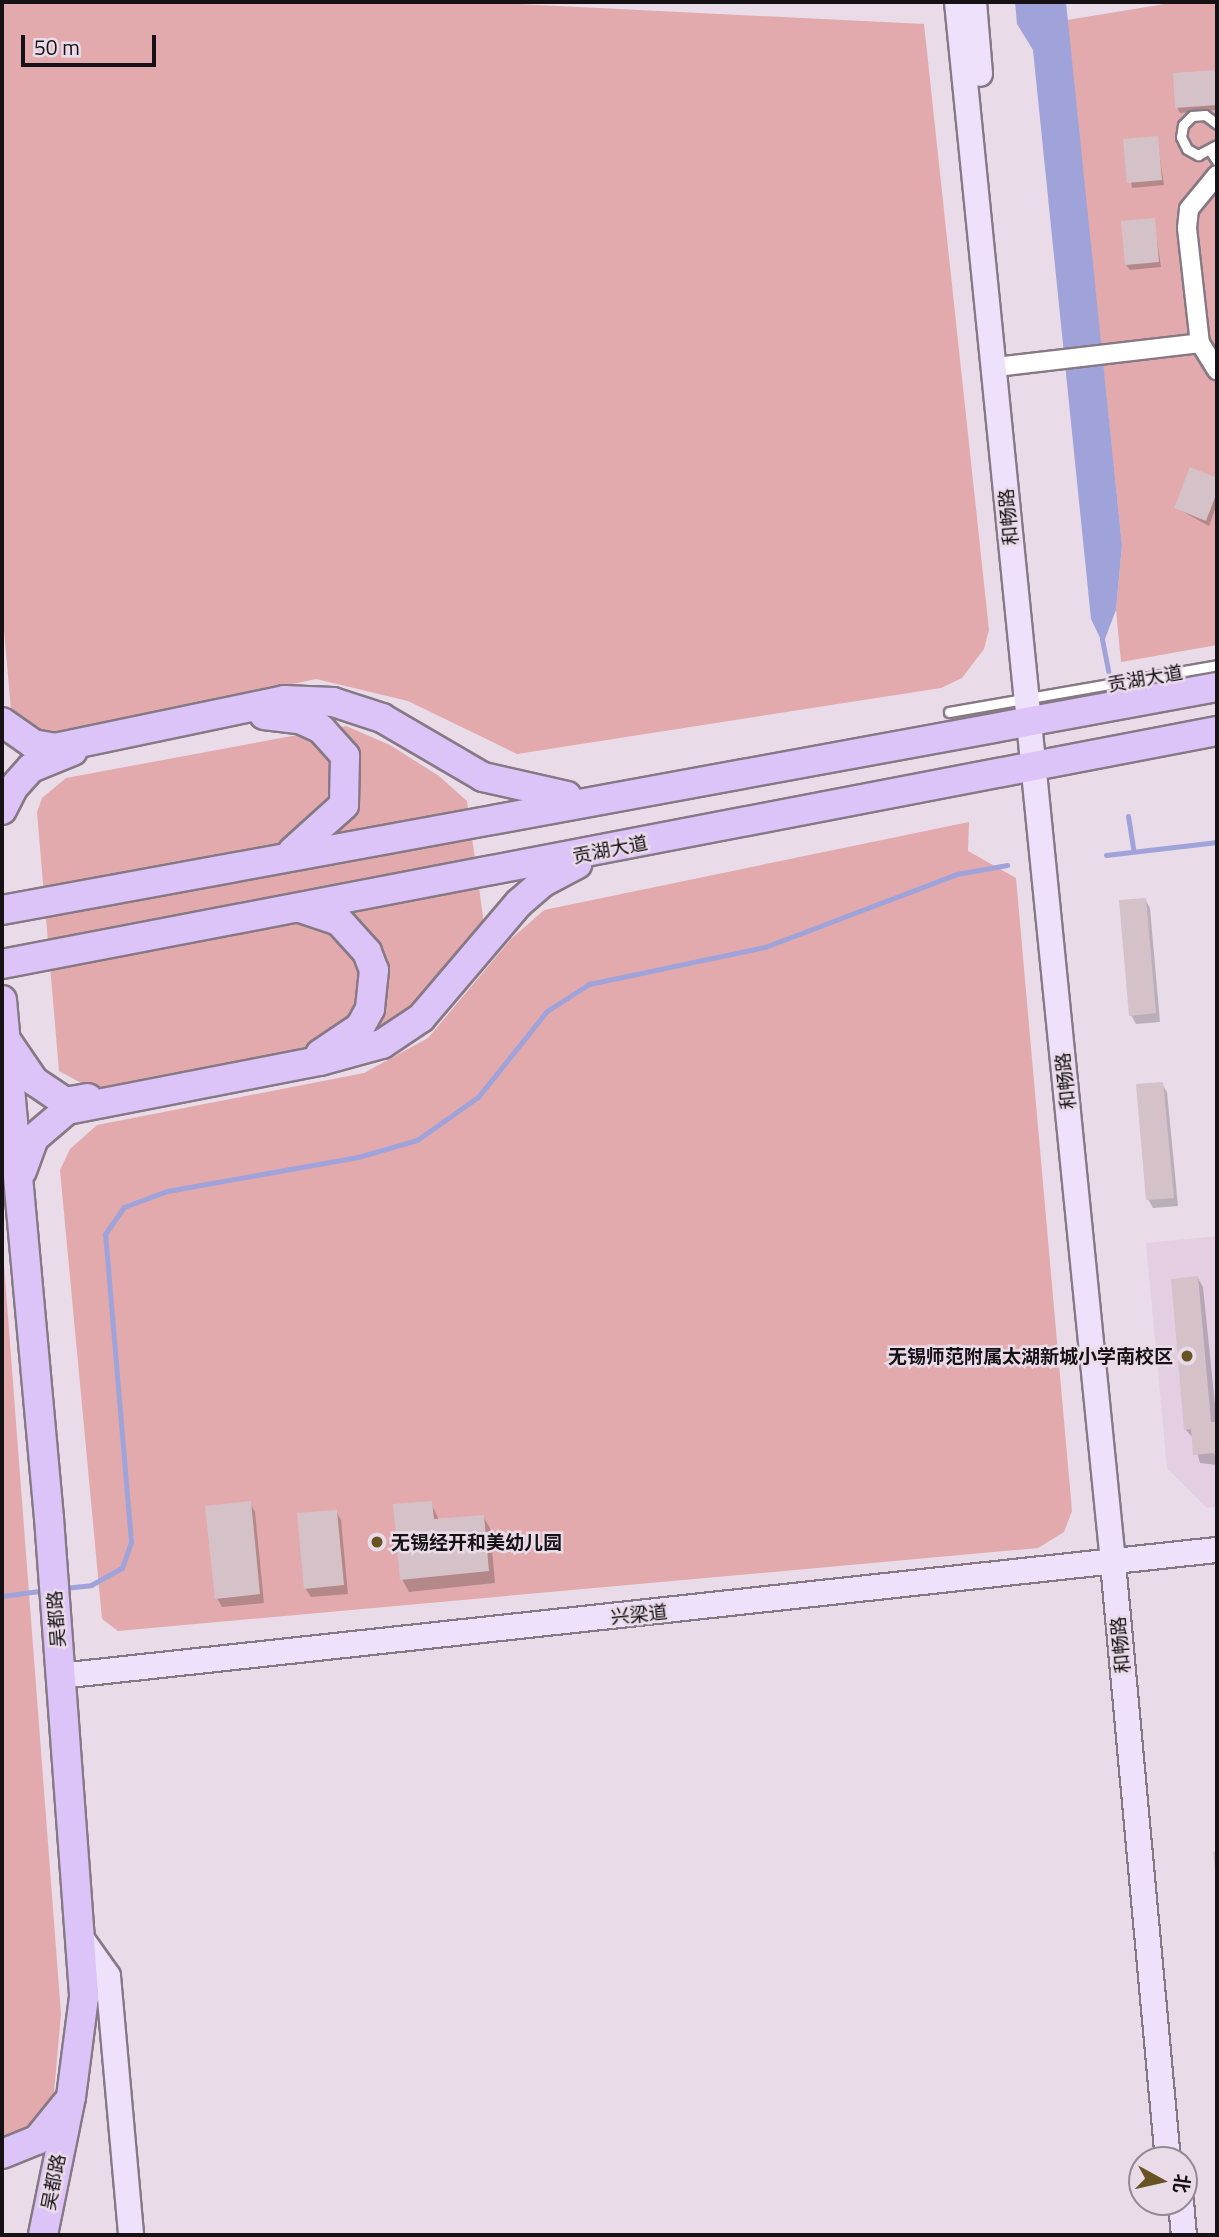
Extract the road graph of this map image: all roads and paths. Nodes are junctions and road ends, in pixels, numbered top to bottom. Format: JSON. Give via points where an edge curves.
{"nodes":[{"id":1,"x":957,"y":2,"type":"edge"},
{"id":2,"x":974,"y":2,"type":"edge"},
{"id":3,"x":1217,"y":124,"type":"edge"},
{"id":4,"x":1214,"y":148,"type":"edge"},
{"id":5,"x":1217,"y":161,"type":"edge"},
{"id":6,"x":1217,"y":175,"type":"edge"},
{"id":7,"x":1200,"y":343,"type":"junction"},
{"id":8,"x":1004,"y":366,"type":"junction"},
{"id":9,"x":1217,"y":370,"type":"edge"},
{"id":10,"x":1217,"y":665,"type":"edge"},
{"id":11,"x":1217,"y":687,"type":"edge"},
{"id":12,"x":1031,"y":710,"type":"junction"},
{"id":13,"x":949,"y":712,"type":"dead end"},
{"id":14,"x":2,"y":722,"type":"edge"},
{"id":15,"x":1217,"y":731,"type":"edge"},
{"id":16,"x":1038,"y":769,"type":"junction"},
{"id":17,"x":601,"y":798,"type":"junction"},
{"id":18,"x":2,"y":810,"type":"edge"},
{"id":19,"x":608,"y":849,"type":"junction"},
{"id":20,"x":288,"y":855,"type":"junction"},
{"id":21,"x":297,"y":907,"type":"junction"},
{"id":22,"x":2,"y":910,"type":"edge"},
{"id":23,"x":2,"y":964,"type":"edge"},
{"id":24,"x":2,"y":1000,"type":"edge"},
{"id":25,"x":5,"y":1039,"type":"junction"},
{"id":26,"x":19,"y":1182,"type":"junction"},
{"id":27,"x":1217,"y":1549,"type":"edge"},
{"id":28,"x":1217,"y":1561,"type":"edge"},
{"id":29,"x":1117,"y":1568,"type":"junction"},
{"id":30,"x":61,"y":1684,"type":"junction"},
{"id":31,"x":79,"y":1935,"type":"junction"},
{"id":32,"x":71,"y":2097,"type":"junction"},
{"id":33,"x":1167,"y":2146,"type":"edge"},
{"id":34,"x":1176,"y":2146,"type":"edge"},
{"id":35,"x":2,"y":2154,"type":"edge"},
{"id":36,"x":1172,"y":2216,"type":"edge"},
{"id":37,"x":1182,"y":2216,"type":"edge"},
{"id":38,"x":43,"y":2235,"type":"edge"},
{"id":39,"x":131,"y":2235,"type":"edge"},
{"id":40,"x":1174,"y":2235,"type":"edge"},
{"id":41,"x":1184,"y":2235,"type":"edge"}],
"edges":[{"from":1,"to":12,"type":"street","name":"和畅路"},
{"from":2,"to":8,"type":"street","name":"和畅路"},
{"from":3,"to":4,"type":"lane","via":[[1198,114],[1187,120],[1181,131],[1182,144],[1192,153]]},
{"from":4,"to":5,"type":"lane"},
{"from":6,"to":7,"type":"street","via":[[1189,209]]},
{"from":7,"to":8,"type":"street"},
{"from":7,"to":9,"type":"street"},
{"from":8,"to":12,"type":"street","name":"和畅路"},
{"from":10,"to":12,"type":"lane","name":"贡湖大道"},
{"from":11,"to":12,"type":"main road","name":"贡湖大道"},
{"from":12,"to":13,"type":"lane","name":"贡湖大道"},
{"from":12,"to":16,"type":"street","name":"和畅路"},
{"from":12,"to":17,"type":"main road","name":"贡湖大道"},
{"from":14,"to":17,"type":"main road","via":[[33,744],[55,748],[284,700],[310,699],[358,708],[382,718],[483,777],[526,790]]},
{"from":15,"to":16,"type":"main road","name":"贡湖大道"},
{"from":16,"to":19,"type":"main road","name":"贡湖大道"},
{"from":16,"to":29,"type":"street","name":"和畅路"},
{"from":17,"to":20,"type":"main road","name":"贡湖大道"},
{"from":18,"to":20,"type":"main road","via":[[31,768],[55,754],[278,715],[321,729],[345,756],[344,805],[326,826]]},
{"from":19,"to":21,"type":"main road","name":"贡湖大道"},
{"from":19,"to":26,"type":"main road","via":[[541,883],[496,926],[422,1018],[382,1044],[320,1061],[67,1110],[34,1138]]},
{"from":20,"to":22,"type":"main road","name":"贡湖大道"},
{"from":21,"to":23,"type":"main road","name":"贡湖大道"},
{"from":21,"to":25,"type":"main road","via":[[339,921],[367,952],[374,970],[370,1009],[360,1027],[321,1054],[65,1102],[34,1081]]},
{"from":24,"to":25,"type":"main road","name":"吴都路"},
{"from":25,"to":26,"type":"main road","name":"吴都路"},
{"from":26,"to":30,"type":"main road","name":"吴都路"},
{"from":27,"to":29,"type":"street","name":"兴梁道"},
{"from":28,"to":29,"type":"street","name":"兴梁道"},
{"from":29,"to":30,"type":"street","name":"兴梁道"},
{"from":29,"to":33,"type":"street","name":"和畅路"},
{"from":29,"to":34,"type":"street","name":"和畅路"},
{"from":30,"to":31,"type":"main road","name":"吴都路"},
{"from":31,"to":32,"type":"main road","name":"吴都路","via":[[84,1997]]},
{"from":31,"to":39,"type":"street","via":[[108,1976]]},
{"from":32,"to":35,"type":"main road","via":[[37,2140]]},
{"from":32,"to":38,"type":"main road","name":"吴都路"},
{"from":36,"to":40,"type":"street"},
{"from":37,"to":41,"type":"street"}]}
